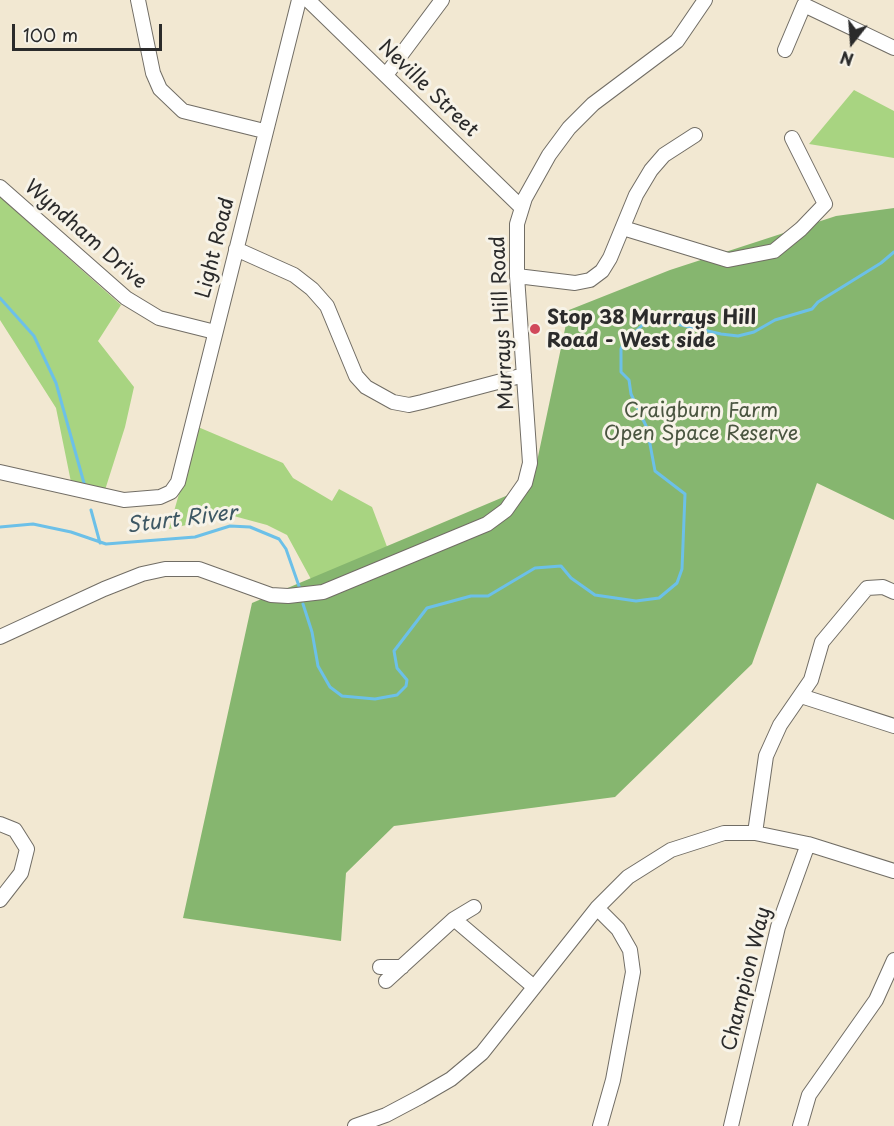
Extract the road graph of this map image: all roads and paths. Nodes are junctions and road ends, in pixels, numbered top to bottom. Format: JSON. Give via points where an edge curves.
{"nodes":[{"id":1,"x":138,"y":0,"type":"edge"},
{"id":2,"x":298,"y":0,"type":"edge"},
{"id":3,"x":308,"y":0,"type":"edge"},
{"id":4,"x":442,"y":0,"type":"edge"},
{"id":5,"x":705,"y":0,"type":"edge"},
{"id":6,"x":805,"y":3,"type":"edge"},
{"id":7,"x":894,"y":48,"type":"edge"},
{"id":8,"x":785,"y":50,"type":"dead end"},
{"id":9,"x":386,"y":75,"type":"junction"},
{"id":10,"x":264,"y":132,"type":"junction"},
{"id":11,"x":695,"y":135,"type":"dead end"},
{"id":12,"x":792,"y":138,"type":"dead end"},
{"id":13,"x":0,"y":187,"type":"edge"},
{"id":14,"x":521,"y":207,"type":"junction"},
{"id":15,"x":623,"y":228,"type":"junction"},
{"id":16,"x":236,"y":249,"type":"junction"},
{"id":17,"x":517,"y":276,"type":"junction"},
{"id":18,"x":215,"y":332,"type":"junction"},
{"id":19,"x":524,"y":375,"type":"junction"},
{"id":20,"x":0,"y":472,"type":"edge"},
{"id":21,"x":894,"y":592,"type":"edge"},
{"id":22,"x":0,"y":638,"type":"edge"},
{"id":23,"x":801,"y":696,"type":"junction"},
{"id":24,"x":894,"y":726,"type":"edge"},
{"id":25,"x":0,"y":824,"type":"edge"},
{"id":26,"x":755,"y":833,"type":"junction"},
{"id":27,"x":808,"y":844,"type":"junction"},
{"id":28,"x":894,"y":871,"type":"edge"},
{"id":29,"x":0,"y":900,"type":"edge"},
{"id":30,"x":474,"y":907,"type":"dead end"},
{"id":31,"x":597,"y":908,"type":"junction"},
{"id":32,"x":454,"y":919,"type":"junction"},
{"id":33,"x":894,"y":960,"type":"edge"},
{"id":34,"x":380,"y":967,"type":"dead end"},
{"id":35,"x":402,"y":967,"type":"junction"},
{"id":36,"x":386,"y":981,"type":"dead end"},
{"id":37,"x":889,"y":986,"type":"edge"},
{"id":38,"x":534,"y":987,"type":"junction"},
{"id":39,"x":355,"y":1126,"type":"edge"},
{"id":40,"x":600,"y":1126,"type":"edge"},
{"id":41,"x":731,"y":1126,"type":"edge"},
{"id":42,"x":800,"y":1126,"type":"edge"}],
"edges":[{"from":1,"to":10,"type":"street","via":[[160,89],[183,111]]},
{"from":2,"to":10,"type":"street","name":"Light Road"},
{"from":3,"to":9,"type":"street","name":"Neville Street"},
{"from":4,"to":9,"type":"street"},
{"from":5,"to":14,"type":"street","name":"Murrays Hill Road","via":[[677,41],[593,104],[569,129],[549,154]]},
{"from":6,"to":7,"type":"street"},
{"from":6,"to":8,"type":"street"},
{"from":9,"to":14,"type":"street","name":"Neville Street"},
{"from":10,"to":16,"type":"street","name":"Light Road"},
{"from":11,"to":15,"type":"street","via":[[664,155],[651,170]]},
{"from":12,"to":15,"type":"street","via":[[825,204],[774,251],[728,260]]},
{"from":13,"to":18,"type":"street","name":"Wyndham Drive","via":[[126,298],[159,318]]},
{"from":14,"to":17,"type":"street","name":"Murrays Hill Road"},
{"from":15,"to":17,"type":"street","via":[[602,271],[590,280],[560,284]]},
{"from":16,"to":18,"type":"street","name":"Light Road"},
{"from":16,"to":19,"type":"street","via":[[294,275],[312,289],[327,306],[356,376],[366,387],[393,402],[409,405]]},
{"from":17,"to":19,"type":"street","name":"Murrays Hill Road"},
{"from":18,"to":20,"type":"street","name":"Light Road","via":[[178,482],[171,492],[160,497],[124,500]]},
{"from":19,"to":22,"type":"street","name":"Murrays Hill Road","via":[[530,463],[525,483],[506,510],[487,524],[320,592],[294,596],[271,595],[199,569],[142,574]]},
{"from":21,"to":23,"type":"street","via":[[883,587],[867,588],[859,595],[822,642],[811,680]]},
{"from":23,"to":24,"type":"street"},
{"from":23,"to":26,"type":"street","via":[[780,725],[766,756]]},
{"from":25,"to":29,"type":"street","via":[[15,830],[27,849],[21,873]]},
{"from":26,"to":27,"type":"street"},
{"from":26,"to":31,"type":"street","via":[[724,833],[671,850],[628,877]]},
{"from":27,"to":28,"type":"street"},
{"from":27,"to":41,"type":"street","name":"Champion Way","via":[[778,927]]},
{"from":30,"to":32,"type":"street"},
{"from":31,"to":38,"type":"street"},
{"from":31,"to":40,"type":"street","via":[[618,929],[630,950],[633,972],[613,1080]]},
{"from":32,"to":35,"type":"street"},
{"from":32,"to":38,"type":"street"},
{"from":33,"to":37,"type":"street"},
{"from":34,"to":35,"type":"street"},
{"from":35,"to":36,"type":"street"},
{"from":37,"to":42,"type":"street","via":[[813,1088]]},
{"from":38,"to":39,"type":"street","via":[[482,1053],[451,1079],[386,1115]]}]}
